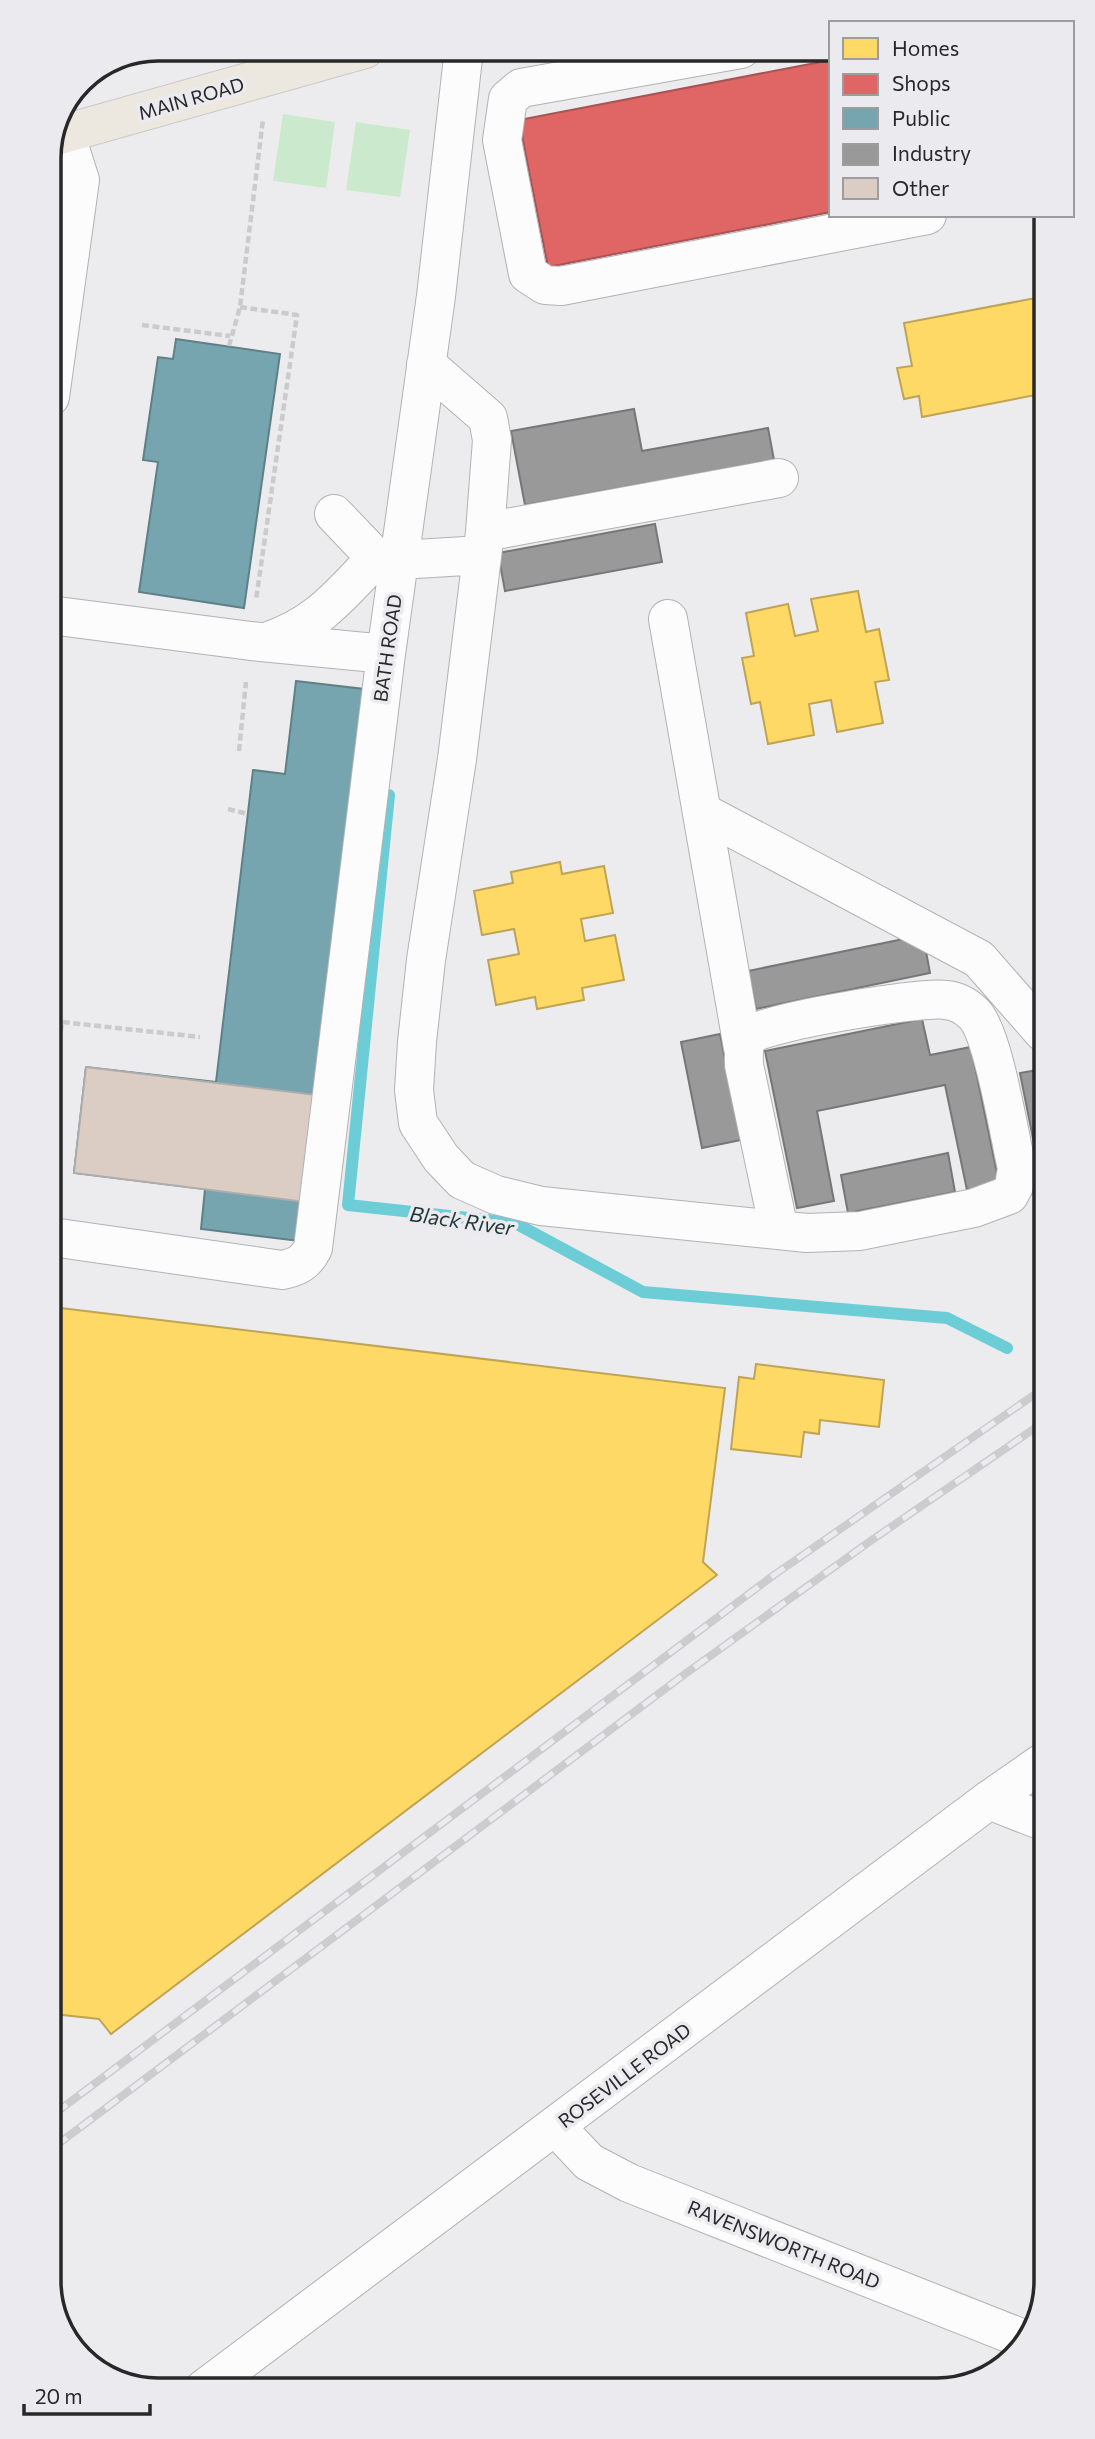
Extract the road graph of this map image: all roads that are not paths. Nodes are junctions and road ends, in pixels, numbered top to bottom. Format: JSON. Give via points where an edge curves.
{"nodes":[{"id":1,"x":321,"y":61,"type":"edge"},
{"id":2,"x":463,"y":61,"type":"edge"},
{"id":3,"x":619,"y":61,"type":"edge"},
{"id":4,"x":66,"y":130,"type":"edge"},
{"id":5,"x":64,"y":138,"type":"edge"},
{"id":6,"x":917,"y":217,"type":"edge"},
{"id":7,"x":61,"y":317,"type":"edge"},
{"id":8,"x":426,"y":364,"type":"junction"},
{"id":9,"x":779,"y":478,"type":"dead end"},
{"id":10,"x":334,"y":514,"type":"dead end"},
{"id":11,"x":483,"y":544,"type":"junction"},
{"id":12,"x":388,"y":559,"type":"junction"},
{"id":13,"x":61,"y":616,"type":"edge"},
{"id":14,"x":668,"y":619,"type":"dead end"},
{"id":15,"x":257,"y":630,"type":"junction"},
{"id":16,"x":386,"y":654,"type":"junction"},
{"id":17,"x":702,"y":812,"type":"junction"},
{"id":18,"x":1034,"y":1023,"type":"edge"},
{"id":19,"x":743,"y":1048,"type":"junction"},
{"id":20,"x":779,"y":1230,"type":"junction"},
{"id":21,"x":61,"y":1238,"type":"edge"},
{"id":22,"x":1034,"y":1769,"type":"edge"},
{"id":23,"x":989,"y":1800,"type":"junction"},
{"id":24,"x":1034,"y":1818,"type":"edge"},
{"id":25,"x":556,"y":2127,"type":"junction"},
{"id":26,"x":1016,"y":2336,"type":"edge"},
{"id":27,"x":219,"y":2378,"type":"edge"}],
"edges":[{"from":1,"to":4,"type":"main road","name":"MAIN ROAD"},
{"from":2,"to":8,"type":"street","name":"BATH ROAD"},
{"from":3,"to":6,"type":"street","via":[[521,88],[508,99],[502,139],[525,264],[528,274],[545,285],[561,286]]},
{"from":5,"to":7,"type":"street","via":[[80,180]]},
{"from":8,"to":11,"type":"street","via":[[488,418],[492,440]]},
{"from":8,"to":12,"type":"street","name":"BATH ROAD"},
{"from":9,"to":11,"type":"street"},
{"from":10,"to":12,"type":"street"},
{"from":11,"to":12,"type":"street"},
{"from":11,"to":20,"type":"street","via":[[426,960],[414,1090],[418,1123],[462,1180],[496,1195],[541,1206]]},
{"from":12,"to":15,"type":"street","via":[[298,630]]},
{"from":12,"to":16,"type":"street","name":"BATH ROAD"},
{"from":13,"to":15,"type":"street"},
{"from":14,"to":17,"type":"street"},
{"from":15,"to":16,"type":"street"},
{"from":16,"to":21,"type":"street","name":"BATH ROAD","via":[[313,1248],[308,1257],[298,1267],[282,1270]]},
{"from":17,"to":18,"type":"street","via":[[979,958]]},
{"from":17,"to":19,"type":"street"},
{"from":19,"to":20,"type":"street"},
{"from":19,"to":20,"type":"street","via":[[750,1035],[760,1030],[827,1014],[944,999],[961,1004],[975,1015],[989,1042],[1017,1168],[1009,1195],[974,1208],[860,1231]]},
{"from":22,"to":23,"type":"street","name":"ROSEVILLE ROAD"},
{"from":23,"to":24,"type":"street"},
{"from":23,"to":25,"type":"street","name":"ROSEVILLE ROAD"},
{"from":25,"to":26,"type":"street","name":"RAVENSWORTH ROAD","via":[[589,2162],[629,2183]]},
{"from":25,"to":27,"type":"street","name":"ROSEVILLE ROAD"}]}
